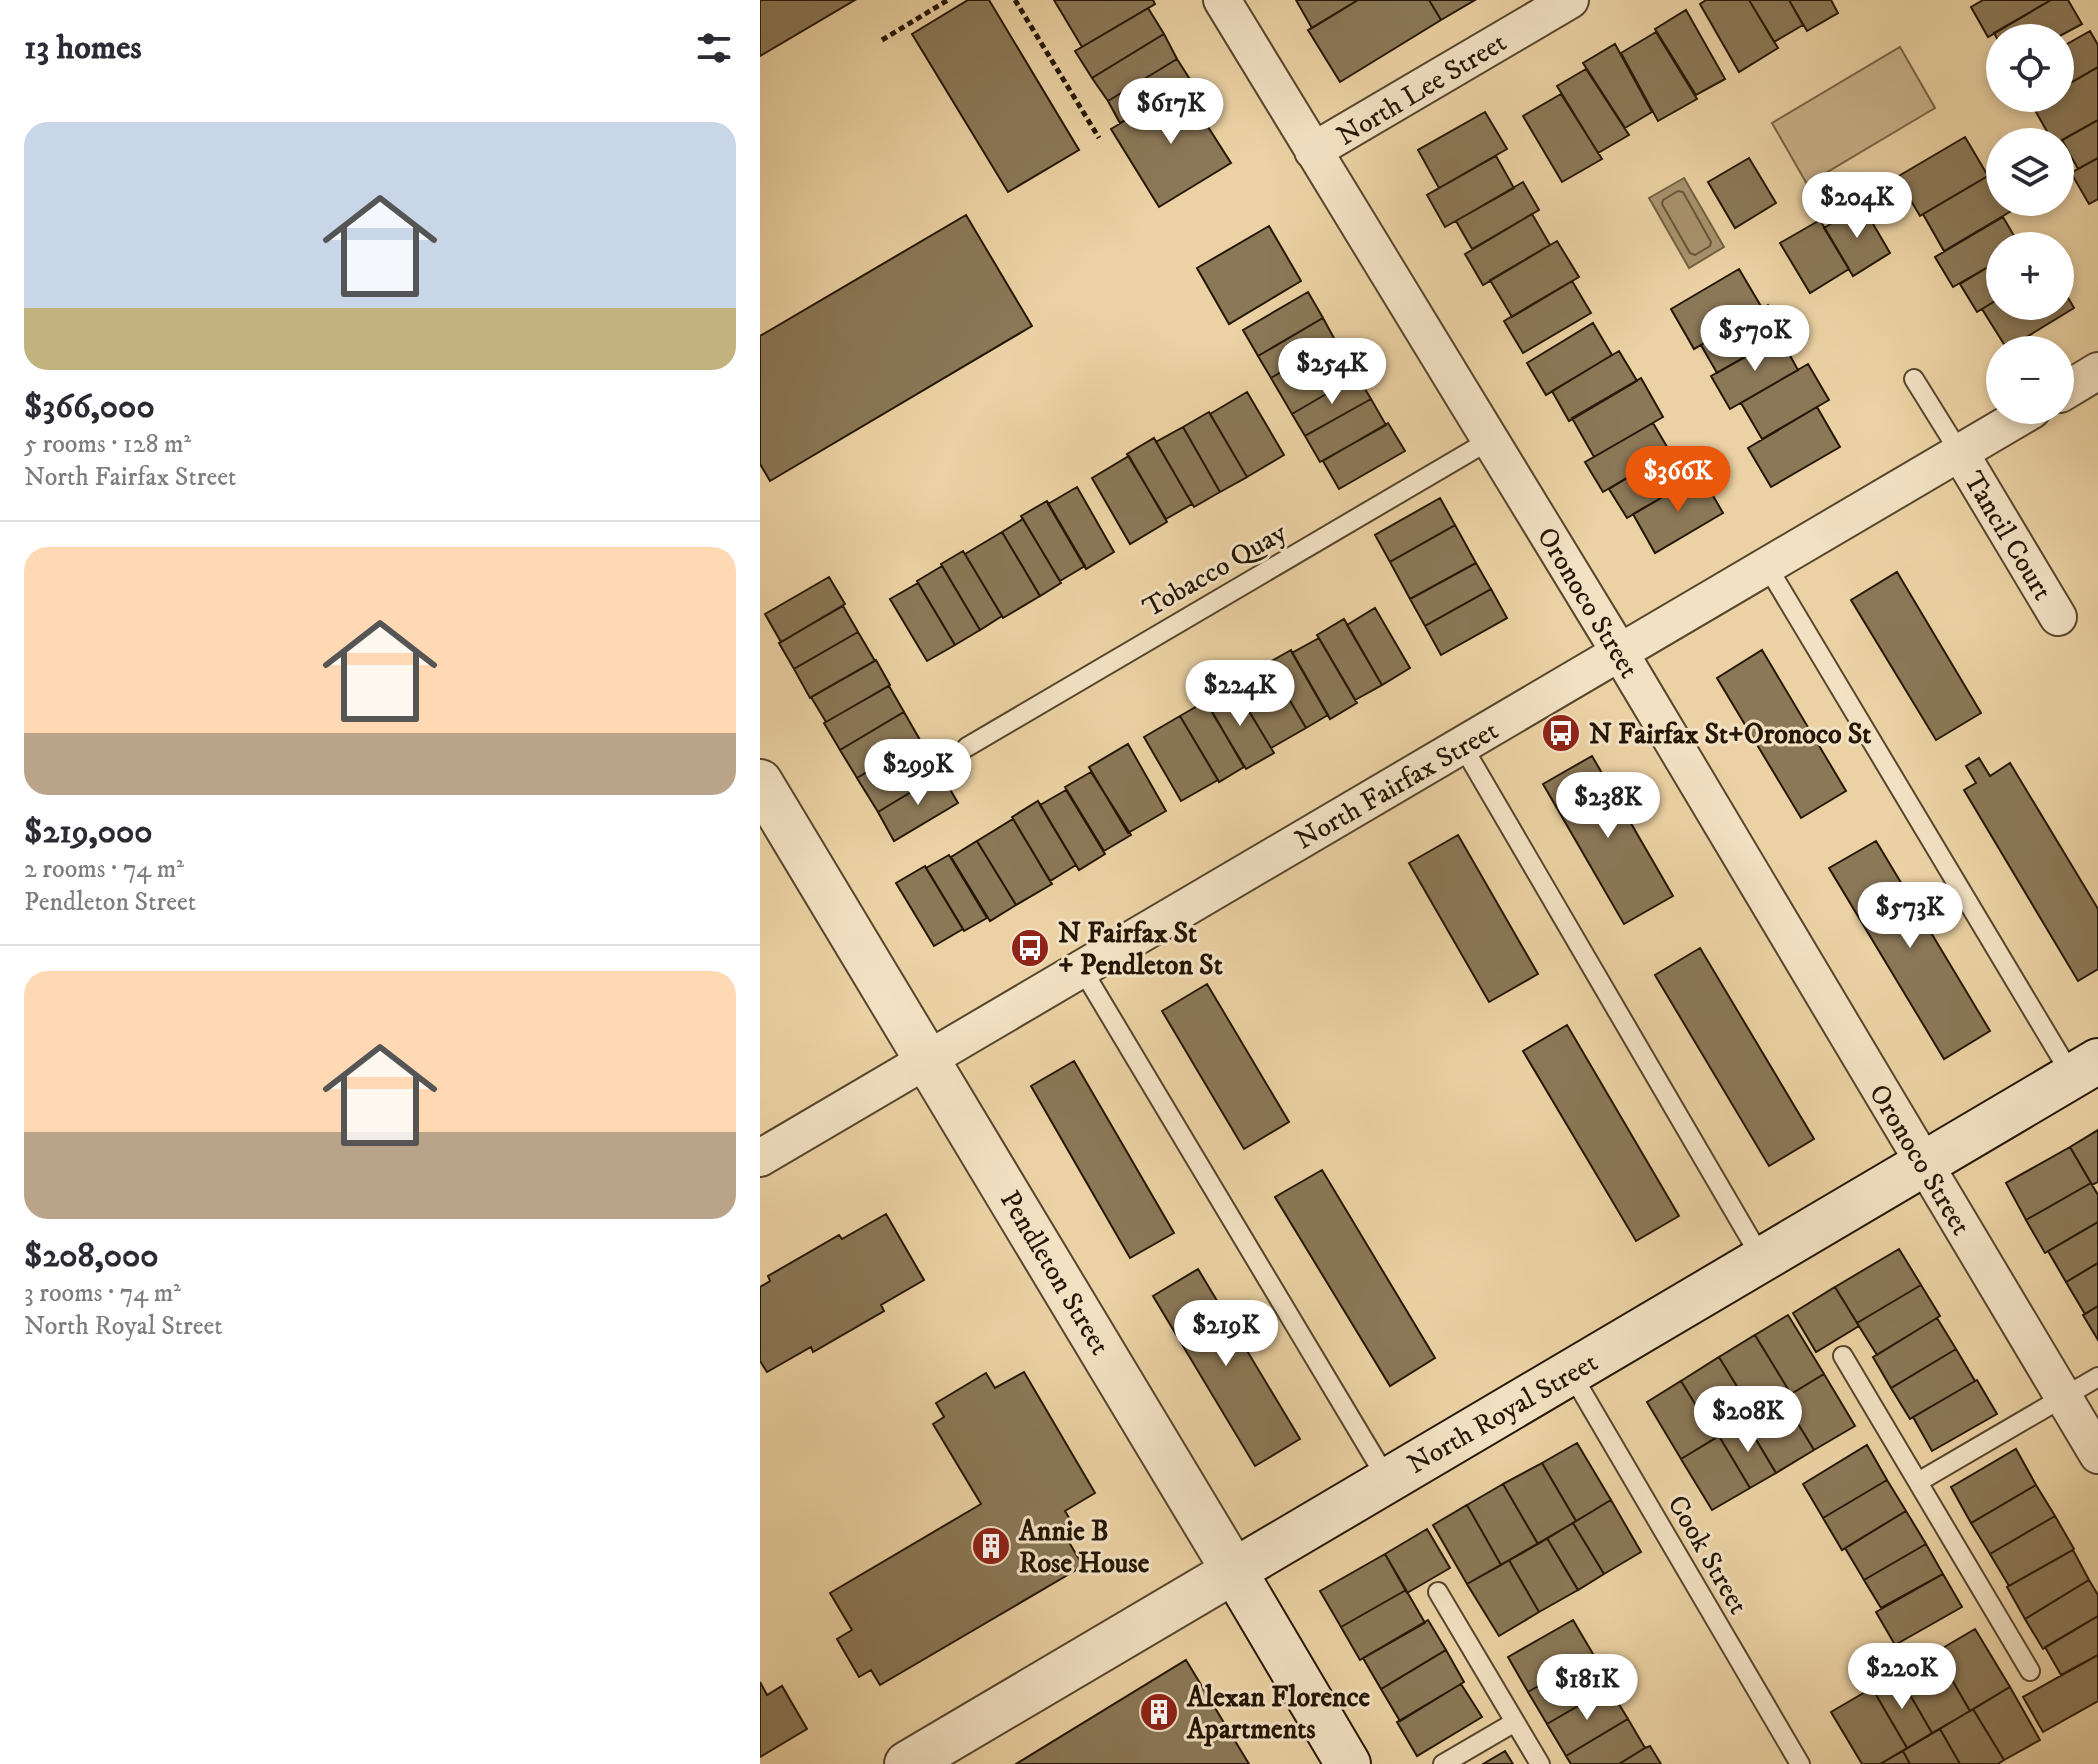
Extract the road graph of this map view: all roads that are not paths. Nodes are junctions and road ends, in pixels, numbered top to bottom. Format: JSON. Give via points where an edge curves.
{"nodes":[{"id":1,"x":1222,"y":0,"type":"edge"},
{"id":2,"x":1570,"y":0,"type":"edge"},
{"id":3,"x":1313,"y":151,"type":"junction"},
{"id":4,"x":2098,"y":371,"type":"edge"},
{"id":5,"x":1914,"y":379,"type":"dead end"},
{"id":6,"x":2074,"y":386,"type":"edge"},
{"id":7,"x":2009,"y":424,"type":"edge"},
{"id":8,"x":1490,"y":440,"type":"junction"},
{"id":9,"x":1960,"y":453,"type":"junction"},
{"id":10,"x":1767,"y":566,"type":"junction"},
{"id":11,"x":2058,"y":617,"type":"dead end"},
{"id":12,"x":1620,"y":653,"type":"junction"},
{"id":13,"x":1462,"y":745,"type":"junction"},
{"id":14,"x":967,"y":747,"type":"dead end"},
{"id":15,"x":760,"y":782,"type":"edge"},
{"id":16,"x":1082,"y":969,"type":"junction"},
{"id":17,"x":929,"y":1060,"type":"junction"},
{"id":18,"x":2085,"y":1069,"type":"edge"},
{"id":19,"x":760,"y":1158,"type":"edge"},
{"id":20,"x":1924,"y":1164,"type":"junction"},
{"id":21,"x":1762,"y":1259,"type":"junction"},
{"id":22,"x":1843,"y":1356,"type":"dead end"},
{"id":23,"x":1571,"y":1371,"type":"junction"},
{"id":24,"x":2098,"y":1377,"type":"edge"},
{"id":25,"x":2063,"y":1397,"type":"junction"},
{"id":26,"x":2098,"y":1455,"type":"edge"},
{"id":27,"x":1387,"y":1479,"type":"junction"},
{"id":28,"x":1918,"y":1482,"type":"junction"},
{"id":29,"x":1234,"y":1571,"type":"junction"},
{"id":30,"x":1438,"y":1592,"type":"dead end"},
{"id":31,"x":2030,"y":1671,"type":"dead end"},
{"id":32,"x":1515,"y":1722,"type":"junction"},
{"id":33,"x":907,"y":1764,"type":"edge"},
{"id":34,"x":1348,"y":1764,"type":"edge"},
{"id":35,"x":1443,"y":1764,"type":"edge"},
{"id":36,"x":1540,"y":1764,"type":"edge"},
{"id":37,"x":1800,"y":1764,"type":"edge"}],
"edges":[{"from":1,"to":3,"type":"street","name":"Oronoco Street"},
{"from":2,"to":3,"type":"street","name":"North Lee Street"},
{"from":3,"to":8,"type":"street","name":"Oronoco Street"},
{"from":4,"to":6,"type":"street"},
{"from":5,"to":9,"type":"lane"},
{"from":7,"to":9,"type":"street","name":"North Fairfax Street"},
{"from":8,"to":12,"type":"street","name":"Oronoco Street"},
{"from":8,"to":14,"type":"lane","name":"Tobacco Quay"},
{"from":9,"to":10,"type":"street","name":"North Fairfax Street"},
{"from":9,"to":11,"type":"street","name":"Tancil Court"},
{"from":10,"to":12,"type":"street","name":"North Fairfax Street"},
{"from":10,"to":18,"type":"lane"},
{"from":12,"to":13,"type":"street","name":"North Fairfax Street"},
{"from":12,"to":20,"type":"street","name":"Oronoco Street"},
{"from":13,"to":16,"type":"street","name":"North Fairfax Street"},
{"from":13,"to":21,"type":"lane"},
{"from":15,"to":17,"type":"street","name":"Pendleton Street"},
{"from":16,"to":17,"type":"street","name":"North Fairfax Street"},
{"from":16,"to":27,"type":"lane"},
{"from":17,"to":19,"type":"street","name":"North Fairfax Street"},
{"from":17,"to":29,"type":"street","name":"Pendleton Street"},
{"from":18,"to":20,"type":"street","name":"North Royal Street"},
{"from":20,"to":21,"type":"street","name":"North Royal Street"},
{"from":20,"to":25,"type":"street","name":"Oronoco Street"},
{"from":21,"to":23,"type":"street","name":"North Royal Street"},
{"from":22,"to":28,"type":"lane"},
{"from":23,"to":27,"type":"street","name":"North Royal Street"},
{"from":23,"to":37,"type":"lane","name":"Cook Street"},
{"from":24,"to":25,"type":"lane"},
{"from":25,"to":26,"type":"street","name":"Oronoco Street"},
{"from":25,"to":28,"type":"lane"},
{"from":27,"to":29,"type":"street","name":"North Royal Street"},
{"from":28,"to":31,"type":"lane"},
{"from":29,"to":33,"type":"street","name":"North Royal Street"},
{"from":29,"to":34,"type":"street","name":"Pendleton Street"},
{"from":30,"to":32,"type":"lane"},
{"from":32,"to":35,"type":"lane"},
{"from":32,"to":36,"type":"lane"}]}
